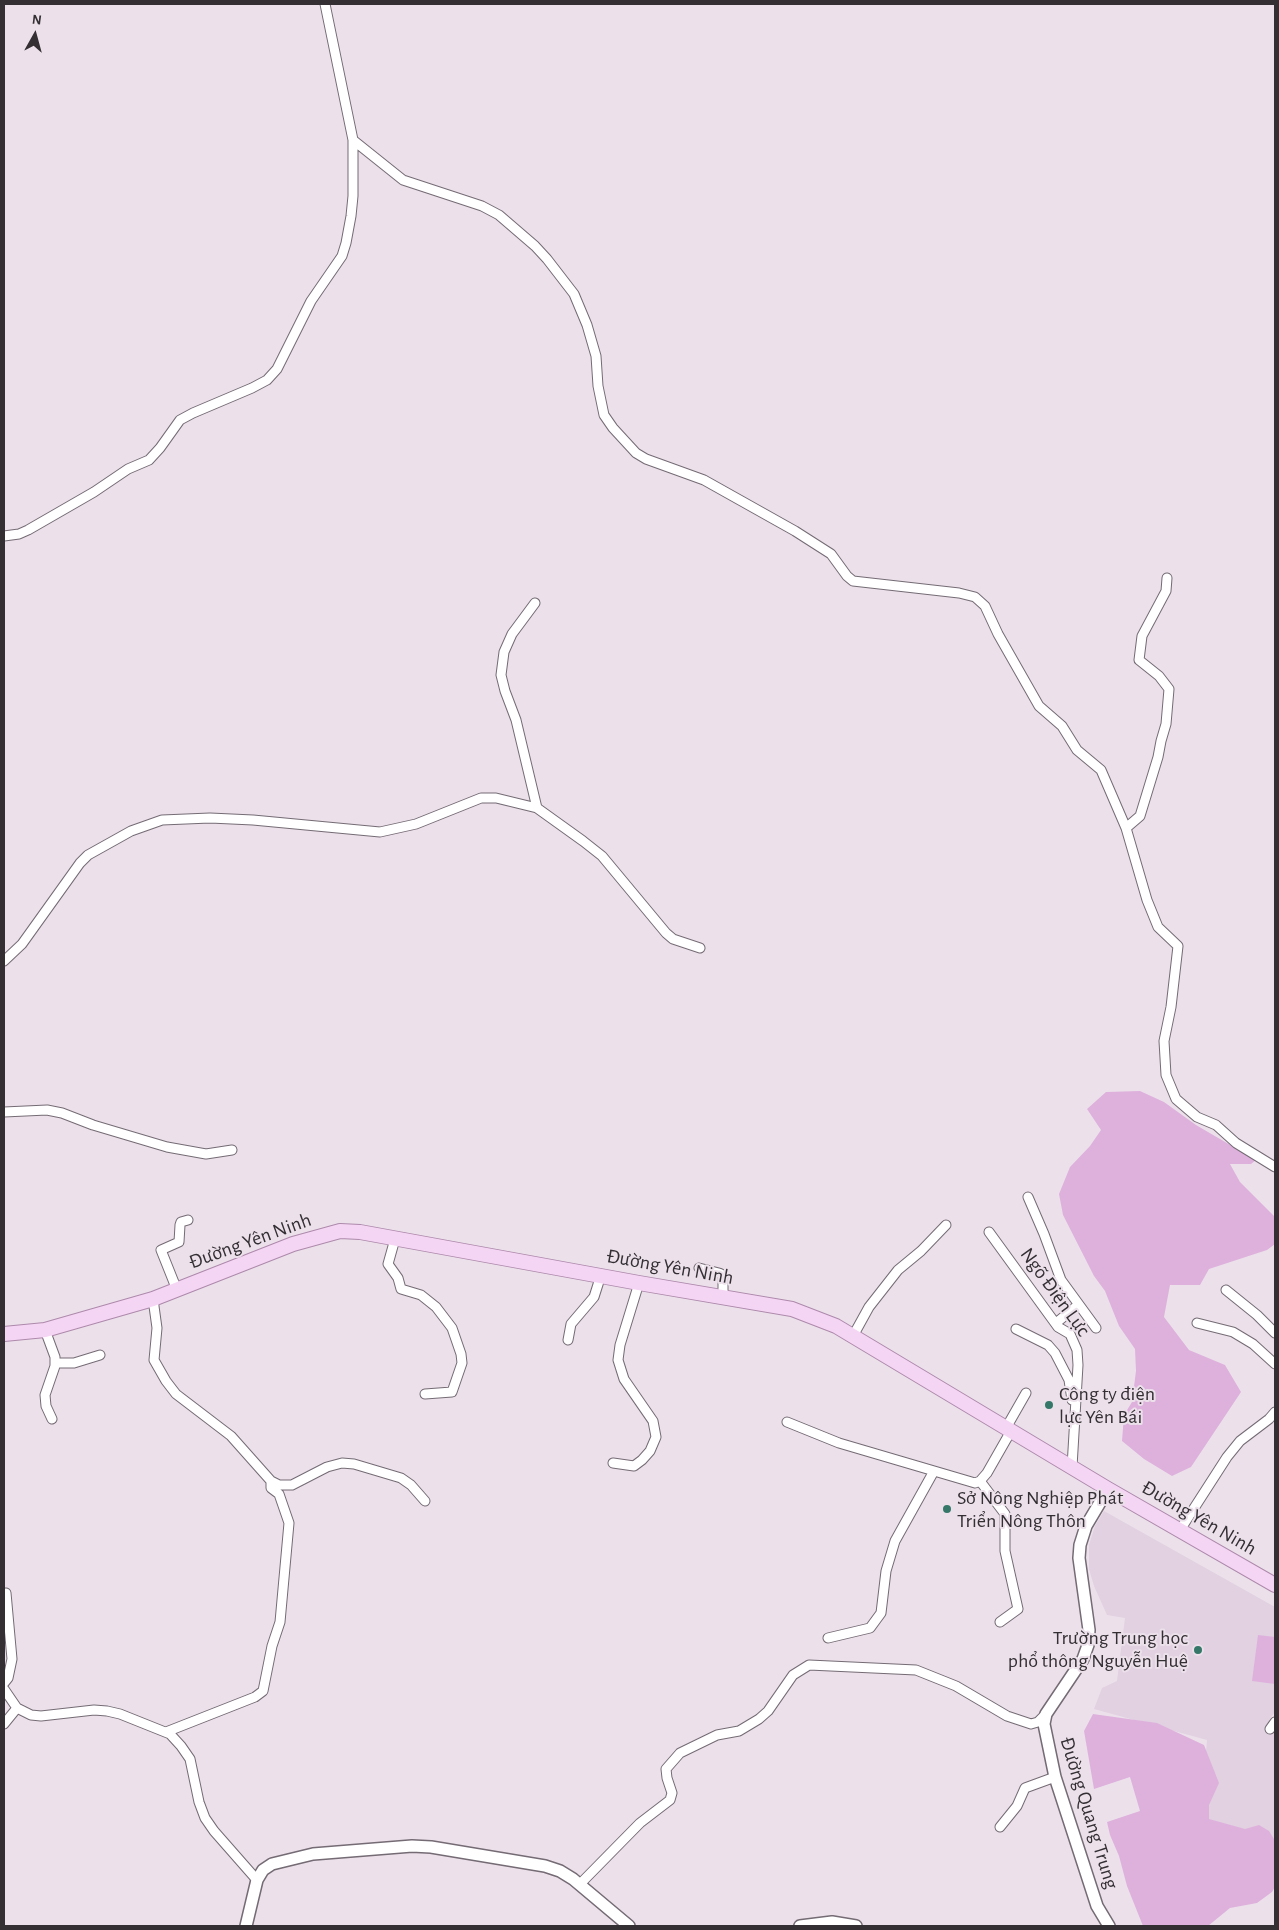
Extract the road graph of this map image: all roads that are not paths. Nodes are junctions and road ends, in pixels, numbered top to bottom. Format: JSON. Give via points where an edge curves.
{"nodes":[{"id":1,"x":325,"y":4,"type":"edge"},
{"id":2,"x":353,"y":140,"type":"junction"},
{"id":3,"x":4,"y":536,"type":"edge"},
{"id":4,"x":1167,"y":578,"type":"dead end"},
{"id":5,"x":535,"y":603,"type":"dead end"},
{"id":6,"x":537,"y":808,"type":"junction"},
{"id":7,"x":1126,"y":828,"type":"junction"},
{"id":8,"x":700,"y":948,"type":"dead end"},
{"id":9,"x":4,"y":962,"type":"edge"},
{"id":10,"x":4,"y":1112,"type":"edge"},
{"id":11,"x":232,"y":1150,"type":"dead end"},
{"id":12,"x":1275,"y":1167,"type":"edge"},
{"id":13,"x":1028,"y":1197,"type":"dead end"},
{"id":14,"x":188,"y":1220,"type":"dead end"},
{"id":15,"x":946,"y":1225,"type":"dead end"},
{"id":16,"x":989,"y":1232,"type":"dead end"},
{"id":17,"x":396,"y":1239,"type":"junction"},
{"id":18,"x":699,"y":1268,"type":"dead end"},
{"id":19,"x":601,"y":1275,"type":"junction"},
{"id":20,"x":639,"y":1283,"type":"junction"},
{"id":21,"x":177,"y":1290,"type":"junction"},
{"id":22,"x":1226,"y":1290,"type":"dead end"},
{"id":23,"x":724,"y":1297,"type":"junction"},
{"id":24,"x":153,"y":1299,"type":"junction"},
{"id":25,"x":1078,"y":1305,"type":"junction"},
{"id":26,"x":1056,"y":1323,"type":"junction"},
{"id":27,"x":1197,"y":1323,"type":"dead end"},
{"id":28,"x":1096,"y":1328,"type":"dead end"},
{"id":29,"x":1016,"y":1329,"type":"dead end"},
{"id":30,"x":45,"y":1330,"type":"junction"},
{"id":31,"x":1275,"y":1333,"type":"edge"},
{"id":32,"x":4,"y":1334,"type":"edge"},
{"id":33,"x":853,"y":1336,"type":"junction"},
{"id":34,"x":568,"y":1340,"type":"dead end"},
{"id":35,"x":100,"y":1355,"type":"dead end"},
{"id":36,"x":55,"y":1363,"type":"junction"},
{"id":37,"x":1275,"y":1364,"type":"edge"},
{"id":38,"x":1026,"y":1393,"type":"dead end"},
{"id":39,"x":425,"y":1394,"type":"dead end"},
{"id":40,"x":1275,"y":1412,"type":"edge"},
{"id":41,"x":52,"y":1419,"type":"dead end"},
{"id":42,"x":1074,"y":1420,"type":"junction"},
{"id":43,"x":787,"y":1422,"type":"dead end"},
{"id":44,"x":1009,"y":1429,"type":"junction"},
{"id":45,"x":613,"y":1464,"type":"dead end"},
{"id":46,"x":1072,"y":1467,"type":"junction"},
{"id":47,"x":934,"y":1471,"type":"junction"},
{"id":48,"x":271,"y":1481,"type":"junction"},
{"id":49,"x":980,"y":1481,"type":"junction"},
{"id":50,"x":1108,"y":1489,"type":"junction"},
{"id":51,"x":425,"y":1501,"type":"dead end"},
{"id":52,"x":1180,"y":1530,"type":"junction"},
{"id":53,"x":1275,"y":1585,"type":"edge"},
{"id":54,"x":6,"y":1593,"type":"dead end"},
{"id":55,"x":1000,"y":1622,"type":"dead end"},
{"id":56,"x":828,"y":1638,"type":"dead end"},
{"id":57,"x":4,"y":1683,"type":"edge"},
{"id":58,"x":4,"y":1690,"type":"edge"},
{"id":59,"x":17,"y":1708,"type":"junction"},
{"id":60,"x":1046,"y":1714,"type":"junction"},
{"id":61,"x":4,"y":1724,"type":"edge"},
{"id":62,"x":166,"y":1732,"type":"junction"},
{"id":63,"x":1055,"y":1776,"type":"junction"},
{"id":64,"x":1000,"y":1827,"type":"dead end"},
{"id":65,"x":257,"y":1880,"type":"junction"},
{"id":66,"x":580,"y":1884,"type":"junction"},
{"id":67,"x":246,"y":1926,"type":"edge"},
{"id":68,"x":629,"y":1926,"type":"edge"},
{"id":69,"x":800,"y":1926,"type":"edge"},
{"id":70,"x":856,"y":1926,"type":"edge"},
{"id":71,"x":1109,"y":1926,"type":"edge"}],
"edges":[{"from":1,"to":2,"type":"street"},
{"from":2,"to":3,"type":"street","via":[[353,196],[345,248],[310,301],[274,374],[252,388],[184,417],[149,460],[128,469],[28,530]]},
{"from":2,"to":7,"type":"street","via":[[403,180],[482,206],[499,215],[536,246],[574,294],[596,356],[604,416],[636,453],[704,480],[795,531],[831,554],[853,580],[958,593],[980,601],[1039,706],[1062,726],[1077,750],[1100,770]]},
{"from":4,"to":7,"type":"street","via":[[1166,591],[1142,636],[1139,660],[1169,689],[1166,724],[1140,816]]},
{"from":5,"to":6,"type":"street","via":[[506,646],[501,675],[516,720]]},
{"from":6,"to":8,"type":"street","via":[[602,856],[666,933],[673,939]]},
{"from":6,"to":9,"type":"street","via":[[496,798],[481,798],[416,824],[380,832],[253,820],[162,820],[131,832],[80,862],[22,944]]},
{"from":7,"to":12,"type":"street","via":[[1158,927],[1178,946],[1164,1041],[1166,1075],[1176,1099],[1197,1117],[1216,1125],[1236,1143]]},
{"from":10,"to":11,"type":"street","via":[[48,1110],[167,1147],[206,1154]]},
{"from":13,"to":25,"type":"street","via":[[1061,1280]]},
{"from":14,"to":21,"type":"street","via":[[180,1225],[179,1242],[161,1250]]},
{"from":15,"to":33,"type":"street","via":[[898,1270]]},
{"from":16,"to":26,"type":"street","name":"Ngõ Điện Lực"},
{"from":17,"to":19,"type":"main road","name":"Đường Yên Ninh"},
{"from":17,"to":21,"type":"main road","name":"Đường Yên Ninh","via":[[360,1232],[326,1234]]},
{"from":17,"to":39,"type":"street","via":[[388,1264],[401,1289],[421,1295],[436,1306],[452,1328],[461,1354],[462,1363],[452,1392]]},
{"from":18,"to":23,"type":"street","via":[[723,1275]]},
{"from":19,"to":20,"type":"main road","name":"Đường Yên Ninh"},
{"from":19,"to":34,"type":"street","via":[[594,1297],[571,1324]]},
{"from":20,"to":23,"type":"main road","name":"Đường Yên Ninh"},
{"from":20,"to":45,"type":"street","via":[[618,1360],[624,1379],[653,1421],[656,1437],[650,1451],[634,1466]]},
{"from":21,"to":24,"type":"main road","name":"Đường Yên Ninh"},
{"from":22,"to":31,"type":"street"},
{"from":23,"to":33,"type":"main road","name":"Đường Yên Ninh","via":[[792,1309]]},
{"from":24,"to":30,"type":"main road","name":"Đường Yên Ninh"},
{"from":24,"to":48,"type":"street","via":[[157,1321],[154,1360],[166,1381],[176,1394],[231,1436]]},
{"from":25,"to":26,"type":"street"},
{"from":25,"to":28,"type":"street"},
{"from":26,"to":42,"type":"street","name":"Ngõ Điện Lực","via":[[1070,1334],[1077,1350]]},
{"from":27,"to":37,"type":"street","via":[[1238,1335]]},
{"from":29,"to":42,"type":"street","via":[[1048,1345],[1056,1353],[1069,1380]]},
{"from":30,"to":32,"type":"main road","name":"Đường Yên Ninh"},
{"from":30,"to":36,"type":"street"},
{"from":33,"to":44,"type":"main road","name":"Đường Yên Ninh"},
{"from":35,"to":36,"type":"street","via":[[74,1364]]},
{"from":36,"to":41,"type":"street","via":[[45,1395]]},
{"from":38,"to":44,"type":"street"},
{"from":40,"to":52,"type":"street","via":[[1240,1441]]},
{"from":42,"to":46,"type":"street","name":"Ngõ Điện Lực"},
{"from":43,"to":47,"type":"street","via":[[839,1443]]},
{"from":44,"to":46,"type":"main road","name":"Đường Yên Ninh"},
{"from":44,"to":49,"type":"street"},
{"from":46,"to":50,"type":"main road","name":"Đường Yên Ninh"},
{"from":47,"to":49,"type":"street","via":[[971,1483]]},
{"from":47,"to":56,"type":"street","via":[[896,1541],[886,1571],[880,1613],[870,1628]]},
{"from":48,"to":51,"type":"street","via":[[292,1485],[326,1467],[354,1464],[400,1478]]},
{"from":48,"to":62,"type":"street","via":[[271,1488],[279,1494],[289,1523],[280,1622],[263,1690],[255,1697]]},
{"from":49,"to":55,"type":"street","via":[[1005,1514],[1005,1551],[1018,1609]]},
{"from":50,"to":52,"type":"main road","name":"Đường Yên Ninh"},
{"from":50,"to":60,"type":"street","name":"Đường Quang Trung","via":[[1086,1526],[1080,1545],[1088,1646],[1083,1659]]},
{"from":52,"to":53,"type":"main road","name":"Đường Yên Ninh"},
{"from":54,"to":57,"type":"street","via":[[12,1659]]},
{"from":58,"to":59,"type":"street"},
{"from":59,"to":61,"type":"street"},
{"from":59,"to":62,"type":"street","via":[[41,1716],[107,1711]]},
{"from":60,"to":63,"type":"street","name":"Đường Quang Trung","via":[[1045,1731]]},
{"from":60,"to":66,"type":"street","via":[[1031,1724],[1007,1716],[956,1686],[916,1670],[809,1666],[794,1675],[768,1712],[759,1719],[739,1730],[716,1735],[680,1753],[668,1764],[670,1800],[640,1823]]},
{"from":62,"to":65,"type":"street","via":[[190,1759],[199,1802],[210,1825]]},
{"from":63,"to":64,"type":"street","via":[[1026,1788]]},
{"from":63,"to":71,"type":"street","name":"Đường Quang Trung","via":[[1097,1906]]},
{"from":65,"to":66,"type":"street","via":[[263,1870],[277,1862],[313,1854],[412,1846],[545,1866],[567,1874]]},
{"from":65,"to":67,"type":"street"},
{"from":66,"to":68,"type":"street"},
{"from":69,"to":70,"type":"street","via":[[832,1922]]}]}
